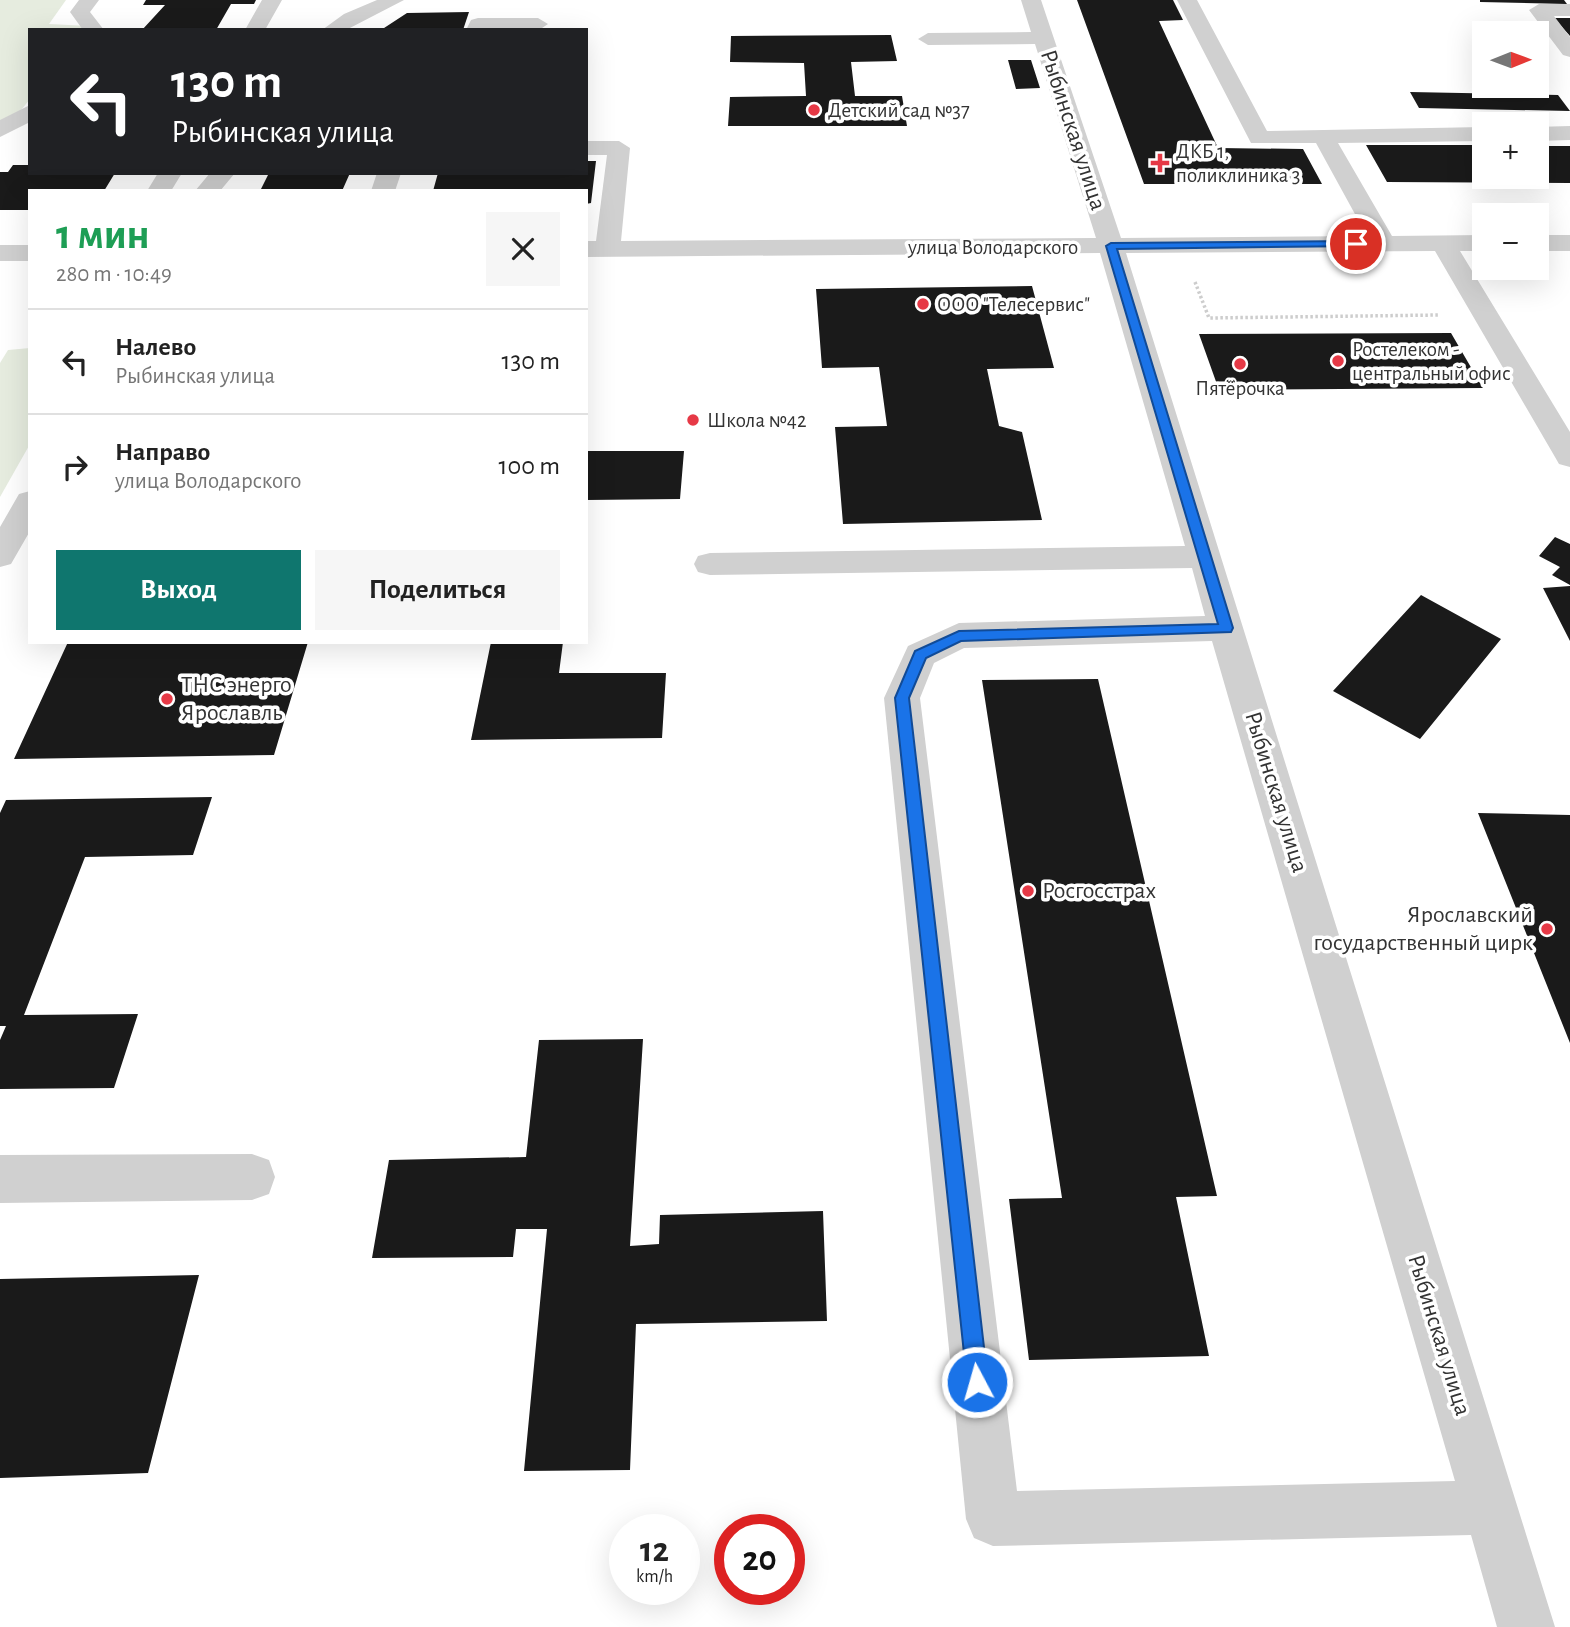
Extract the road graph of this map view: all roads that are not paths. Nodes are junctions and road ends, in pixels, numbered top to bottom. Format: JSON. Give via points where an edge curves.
{"nodes":[{"id":1,"x":89,"y":0,"type":"edge"},
{"id":2,"x":272,"y":0,"type":"edge"},
{"id":3,"x":394,"y":0,"type":"edge"},
{"id":4,"x":1031,"y":0,"type":"edge"},
{"id":5,"x":1187,"y":0,"type":"edge"},
{"id":6,"x":1570,"y":10,"type":"edge"},
{"id":7,"x":538,"y":24,"type":"dead end"},
{"id":8,"x":92,"y":28,"type":"edge"},
{"id":9,"x":256,"y":28,"type":"edge"},
{"id":10,"x":335,"y":28,"type":"edge"},
{"id":11,"x":477,"y":28,"type":"edge"},
{"id":12,"x":928,"y":38,"type":"dead end"},
{"id":13,"x":1043,"y":38,"type":"junction"},
{"id":14,"x":1570,"y":51,"type":"edge"},
{"id":15,"x":28,"y":113,"type":"edge"},
{"id":16,"x":0,"y":130,"type":"edge"},
{"id":17,"x":1570,"y":133,"type":"edge"},
{"id":18,"x":1472,"y":134,"type":"edge"},
{"id":19,"x":1549,"y":134,"type":"edge"},
{"id":20,"x":1323,"y":136,"type":"junction"},
{"id":21,"x":588,"y":148,"type":"edge"},
{"id":22,"x":221,"y":175,"type":"edge"},
{"id":23,"x":208,"y":189,"type":"edge"},
{"id":24,"x":1383,"y":243,"type":"junction"},
{"id":25,"x":1443,"y":243,"type":"junction"},
{"id":26,"x":1472,"y":243,"type":"edge"},
{"id":27,"x":1549,"y":243,"type":"edge"},
{"id":28,"x":1570,"y":243,"type":"edge"},
{"id":29,"x":1111,"y":246,"type":"junction"},
{"id":30,"x":597,"y":249,"type":"edge"},
{"id":31,"x":0,"y":253,"type":"edge"},
{"id":32,"x":28,"y":253,"type":"edge"},
{"id":33,"x":1570,"y":457,"type":"edge"},
{"id":34,"x":28,"y":505,"type":"edge"},
{"id":35,"x":0,"y":556,"type":"edge"},
{"id":36,"x":1204,"y":556,"type":"junction"},
{"id":37,"x":709,"y":564,"type":"dead end"},
{"id":38,"x":1226,"y":628,"type":"junction"},
{"id":39,"x":252,"y":1177,"type":"dead end"},
{"id":40,"x":0,"y":1179,"type":"edge"},
{"id":41,"x":1490,"y":1507,"type":"junction"},
{"id":42,"x":1526,"y":1627,"type":"edge"}],
"edges":[{"from":1,"to":8,"type":"street","via":[[80,12]]},
{"from":2,"to":9,"type":"street"},
{"from":3,"to":10,"type":"street"},
{"from":4,"to":13,"type":"street","name":"Рыбинская улица"},
{"from":5,"to":20,"type":"street","via":[[1259,138]]},
{"from":6,"to":14,"type":"street","via":[[1539,10]]},
{"from":7,"to":11,"type":"street","via":[[506,15]]},
{"from":12,"to":13,"type":"street"},
{"from":13,"to":29,"type":"street","name":"Рыбинская улица"},
{"from":15,"to":16,"type":"street"},
{"from":17,"to":19,"type":"street"},
{"from":18,"to":20,"type":"street"},
{"from":20,"to":24,"type":"street"},
{"from":21,"to":30,"type":"street","via":[[619,148]]},
{"from":22,"to":23,"type":"street"},
{"from":24,"to":25,"type":"street","name":"улица Володарского"},
{"from":24,"to":29,"type":"street","name":"улица Володарского"},
{"from":25,"to":26,"type":"street","name":"улица Володарского"},
{"from":25,"to":33,"type":"street"},
{"from":27,"to":28,"type":"street"},
{"from":29,"to":30,"type":"street","name":"улица Володарского"},
{"from":29,"to":36,"type":"street","name":"Рыбинская улица"},
{"from":31,"to":32,"type":"street"},
{"from":34,"to":35,"type":"street"},
{"from":36,"to":37,"type":"street"},
{"from":36,"to":38,"type":"street","name":"Рыбинская улица"},
{"from":38,"to":41,"type":"street","name":"Рыбинская улица"},
{"from":38,"to":41,"type":"street","via":[[959,636],[920,655],[902,698],[993,1519]]},
{"from":39,"to":40,"type":"street"},
{"from":41,"to":42,"type":"street","name":"Рыбинская улица"}]}
